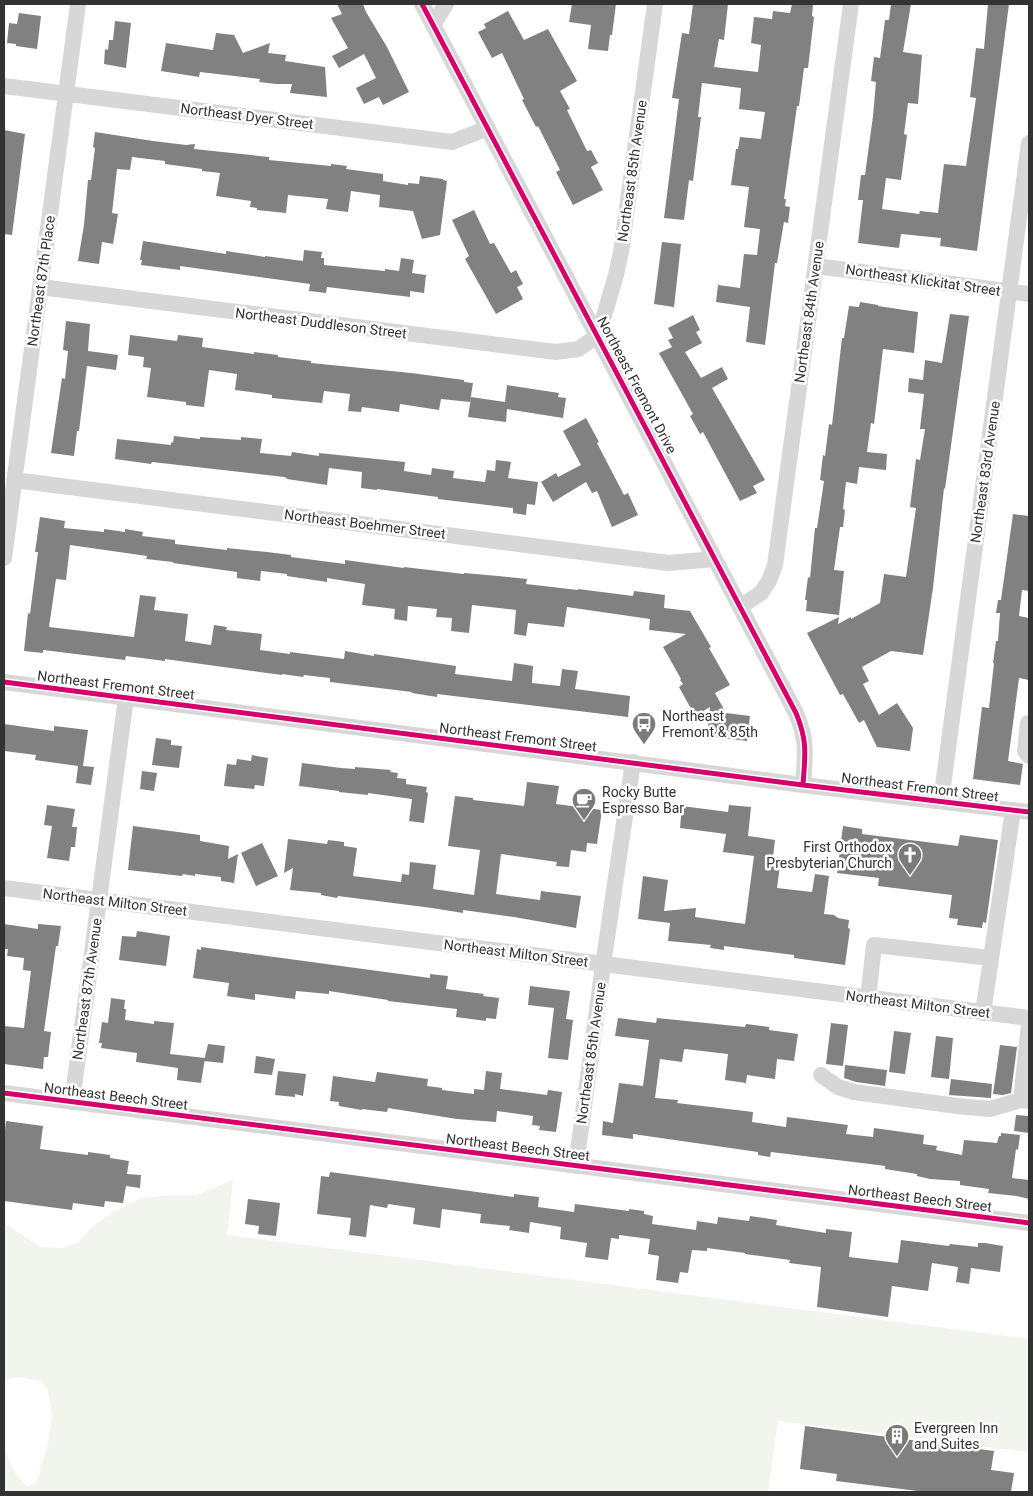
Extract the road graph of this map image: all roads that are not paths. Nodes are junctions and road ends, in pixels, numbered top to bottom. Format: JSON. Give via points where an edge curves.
{"nodes":[{"id":1,"x":78,"y":4,"type":"edge"},
{"id":2,"x":422,"y":4,"type":"edge"},
{"id":3,"x":446,"y":4,"type":"edge"},
{"id":4,"x":655,"y":4,"type":"edge"},
{"id":5,"x":851,"y":4,"type":"edge"},
{"id":6,"x":433,"y":26,"type":"junction"},
{"id":7,"x":4,"y":86,"type":"edge"},
{"id":8,"x":66,"y":94,"type":"junction"},
{"id":9,"x":488,"y":128,"type":"junction"},
{"id":10,"x":1029,"y":144,"type":"edge"},
{"id":11,"x":816,"y":266,"type":"junction"},
{"id":12,"x":40,"y":287,"type":"junction"},
{"id":13,"x":1009,"y":292,"type":"junction"},
{"id":14,"x":1029,"y":294,"type":"edge"},
{"id":15,"x":598,"y":336,"type":"junction"},
{"id":16,"x":14,"y":480,"type":"junction"},
{"id":17,"x":4,"y":558,"type":"edge"},
{"id":18,"x":715,"y":558,"type":"junction"},
{"id":19,"x":740,"y":607,"type":"junction"},
{"id":20,"x":4,"y":682,"type":"edge"},
{"id":21,"x":126,"y":698,"type":"junction"},
{"id":22,"x":1028,"y":723,"type":"edge"},
{"id":23,"x":1029,"y":756,"type":"edge"},
{"id":24,"x":633,"y":762,"type":"junction"},
{"id":25,"x":803,"y":785,"type":"junction"},
{"id":26,"x":941,"y":800,"type":"junction"},
{"id":27,"x":1013,"y":810,"type":"junction"},
{"id":28,"x":1029,"y":812,"type":"edge"},
{"id":29,"x":4,"y":888,"type":"edge"},
{"id":30,"x":98,"y":900,"type":"junction"},
{"id":31,"x":991,"y":958,"type":"junction"},
{"id":32,"x":603,"y":964,"type":"junction"},
{"id":33,"x":868,"y":998,"type":"junction"},
{"id":34,"x":983,"y":1013,"type":"junction"},
{"id":35,"x":1029,"y":1018,"type":"edge"},
{"id":36,"x":1029,"y":1024,"type":"edge"},
{"id":37,"x":821,"y":1075,"type":"dead end"},
{"id":38,"x":4,"y":1093,"type":"edge"},
{"id":39,"x":1025,"y":1101,"type":"edge"},
{"id":40,"x":72,"y":1102,"type":"junction"},
{"id":41,"x":576,"y":1166,"type":"junction"},
{"id":42,"x":1029,"y":1223,"type":"edge"}],
"edges":[{"from":1,"to":8,"type":"street","name":"Northeast 87th Place"},
{"from":2,"to":6,"type":"street","name":"Northeast Fremont Drive"},
{"from":3,"to":6,"type":"street"},
{"from":4,"to":15,"type":"street","name":"Northeast 85th Avenue","via":[[620,252]]},
{"from":5,"to":11,"type":"street","name":"Northeast 84th Avenue"},
{"from":6,"to":9,"type":"street","name":"Northeast Fremont Drive"},
{"from":7,"to":8,"type":"street","name":"Northeast Dyer Street"},
{"from":8,"to":9,"type":"street","name":"Northeast Dyer Street","via":[[452,142]]},
{"from":8,"to":12,"type":"street","name":"Northeast 87th Place"},
{"from":9,"to":15,"type":"street","name":"Northeast Fremont Drive"},
{"from":10,"to":13,"type":"street","name":"Northeast 83rd Avenue"},
{"from":11,"to":13,"type":"street","name":"Northeast Klickitat Street"},
{"from":11,"to":19,"type":"street","name":"Northeast 84th Avenue","via":[[775,565],[761,593]]},
{"from":12,"to":15,"type":"street","name":"Northeast Duddleson Street","via":[[556,352],[578,349]]},
{"from":12,"to":16,"type":"street","name":"Northeast 87th Place"},
{"from":13,"to":14,"type":"street","name":"Northeast Klickitat Street"},
{"from":13,"to":26,"type":"street","name":"Northeast 83rd Avenue"},
{"from":15,"to":18,"type":"street","name":"Northeast Fremont Drive"},
{"from":16,"to":17,"type":"street","name":"Northeast 87th Place"},
{"from":16,"to":18,"type":"street","name":"Northeast Boehmer Street","via":[[668,563]]},
{"from":18,"to":19,"type":"street","name":"Northeast Fremont Drive"},
{"from":19,"to":25,"type":"street","name":"Northeast Fremont Drive","via":[[801,726],[805,738]]},
{"from":20,"to":21,"type":"street","name":"Northeast Fremont Street"},
{"from":21,"to":24,"type":"street","name":"Northeast Fremont Street"},
{"from":21,"to":30,"type":"street","name":"Northeast 87th Avenue"},
{"from":22,"to":23,"type":"street","via":[[1025,751]]},
{"from":24,"to":25,"type":"street","name":"Northeast Fremont Street"},
{"from":24,"to":32,"type":"street","name":"Northeast 85th Avenue"},
{"from":25,"to":26,"type":"street","name":"Northeast Fremont Street"},
{"from":26,"to":27,"type":"street","name":"Northeast Fremont Street"},
{"from":27,"to":28,"type":"street","name":"Northeast Fremont Street"},
{"from":27,"to":31,"type":"street"},
{"from":29,"to":30,"type":"street","name":"Northeast Milton Street"},
{"from":30,"to":32,"type":"street","name":"Northeast Milton Street"},
{"from":30,"to":40,"type":"street","name":"Northeast 87th Avenue"},
{"from":31,"to":33,"type":"street","via":[[874,945]]},
{"from":31,"to":34,"type":"street"},
{"from":32,"to":33,"type":"street","name":"Northeast Milton Street"},
{"from":32,"to":41,"type":"street","name":"Northeast 85th Avenue"},
{"from":33,"to":34,"type":"street","name":"Northeast Milton Street"},
{"from":34,"to":35,"type":"street","name":"Northeast Milton Street"},
{"from":36,"to":39,"type":"street"},
{"from":37,"to":39,"type":"street","via":[[838,1087],[854,1092],[957,1106],[990,1109]]},
{"from":38,"to":40,"type":"street","name":"Northeast Beech Street"},
{"from":40,"to":41,"type":"street","name":"Northeast Beech Street"},
{"from":41,"to":42,"type":"street","name":"Northeast Beech Street"}]}
